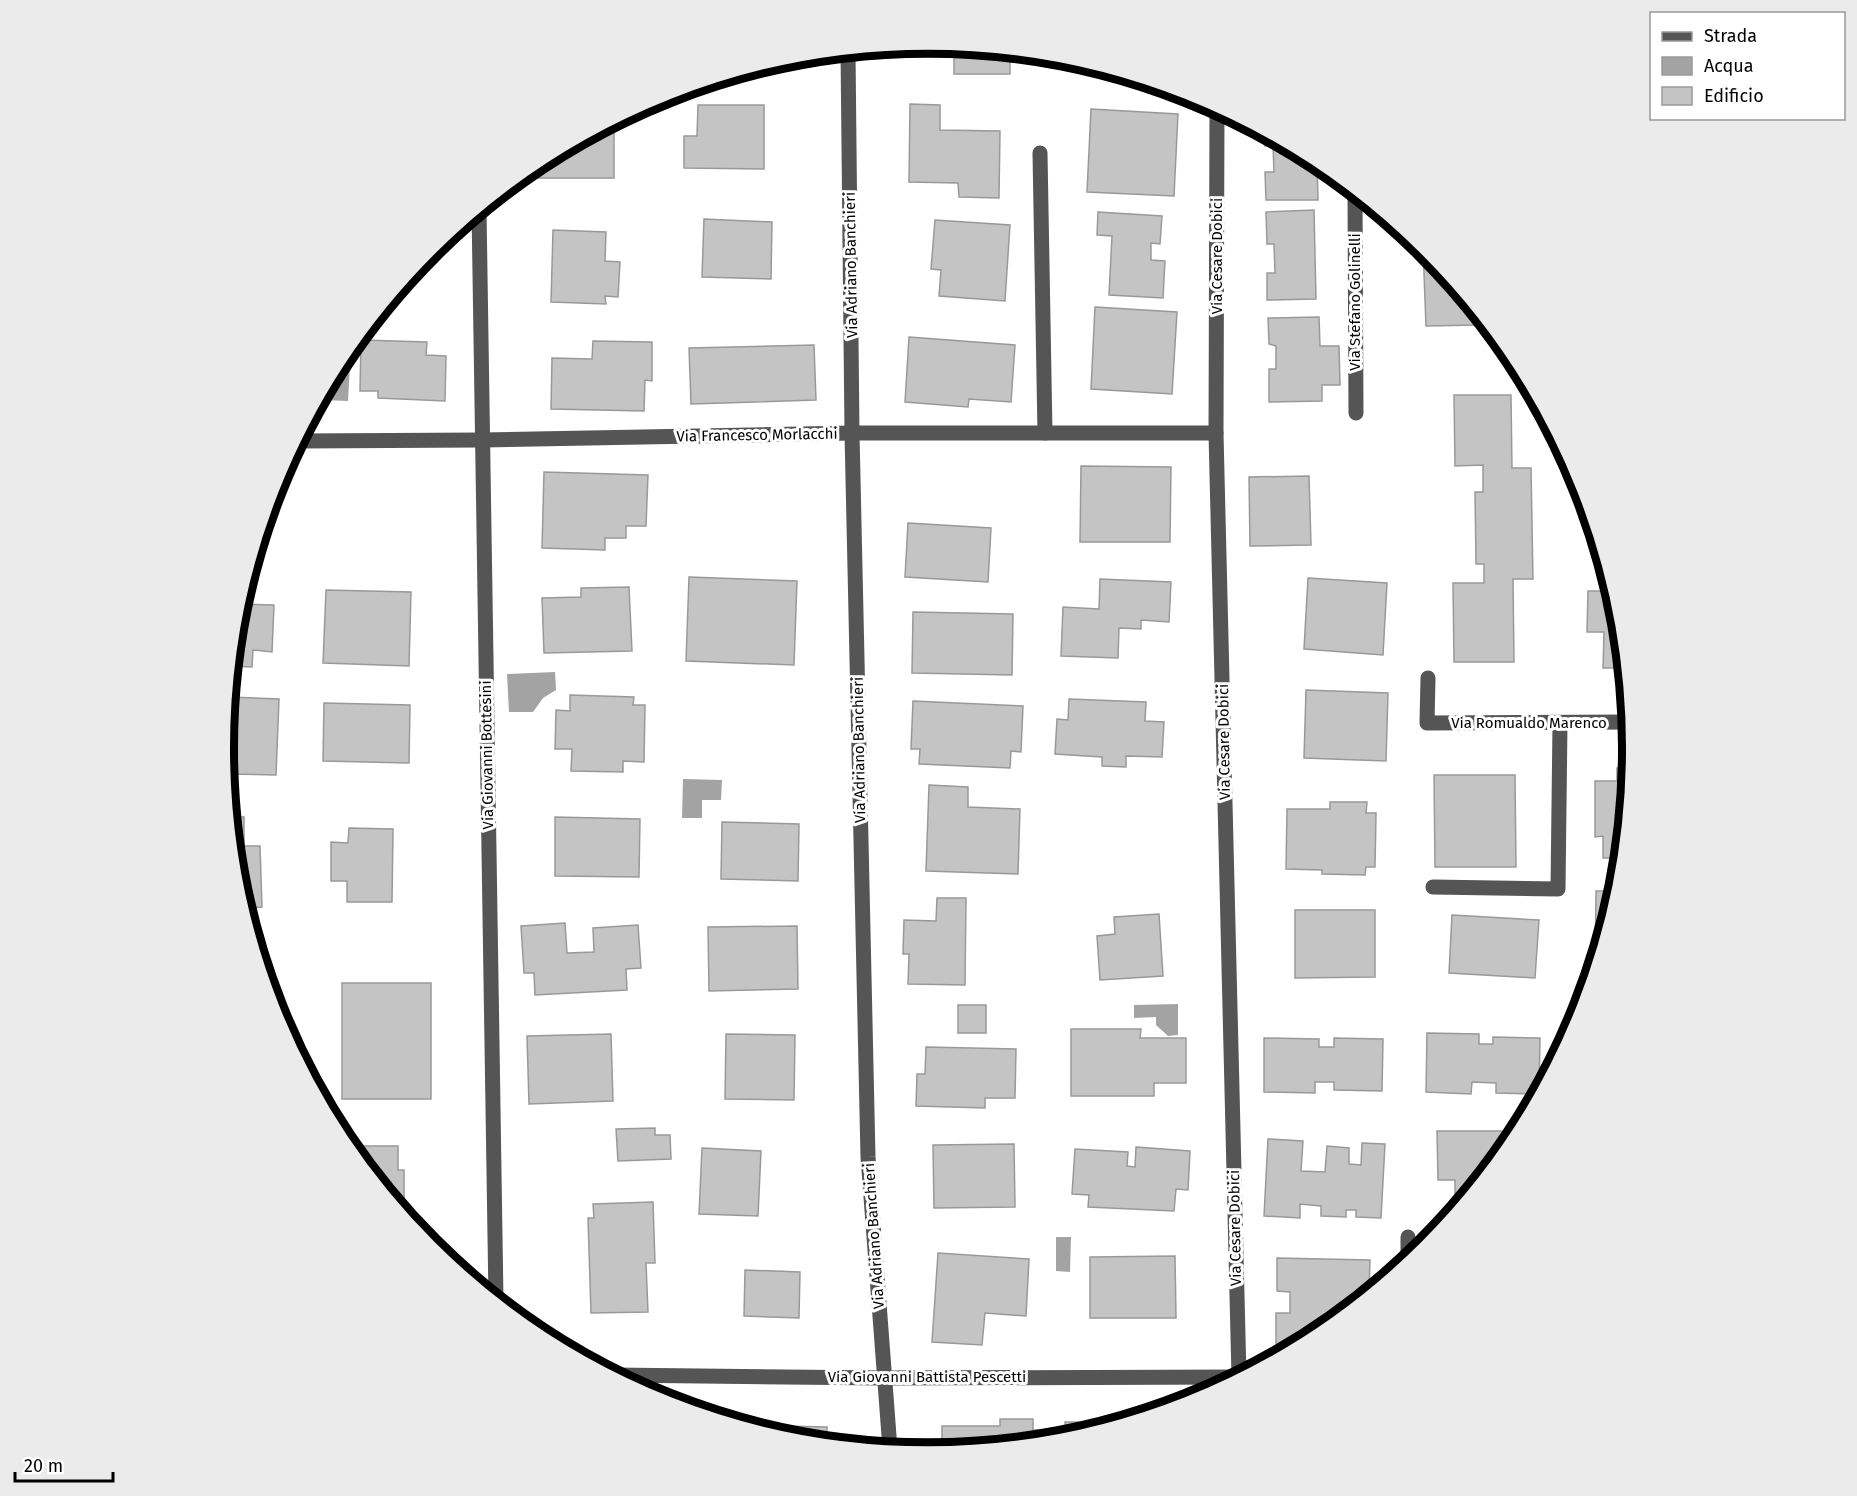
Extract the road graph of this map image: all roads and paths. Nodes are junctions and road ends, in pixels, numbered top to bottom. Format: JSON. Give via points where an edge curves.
{"nodes":[{"id":1,"x":848,"y":59,"type":"edge"},
{"id":2,"x":1217,"y":118,"type":"edge"},
{"id":3,"x":1040,"y":153,"type":"dead end"},
{"id":4,"x":1354,"y":200,"type":"edge"},
{"id":5,"x":478,"y":220,"type":"edge"},
{"id":6,"x":1356,"y":413,"type":"dead end"},
{"id":7,"x":852,"y":433,"type":"junction"},
{"id":8,"x":1045,"y":433,"type":"junction"},
{"id":9,"x":1216,"y":433,"type":"junction"},
{"id":10,"x":481,"y":440,"type":"junction"},
{"id":11,"x":306,"y":441,"type":"edge"},
{"id":12,"x":1428,"y":678,"type":"dead end"},
{"id":13,"x":1621,"y":722,"type":"edge"},
{"id":14,"x":1560,"y":723,"type":"junction"},
{"id":15,"x":1433,"y":887,"type":"dead end"},
{"id":16,"x":1408,"y":1237,"type":"dead end"},
{"id":17,"x":1408,"y":1249,"type":"edge"},
{"id":18,"x":496,"y":1291,"type":"edge"},
{"id":19,"x":1239,"y":1368,"type":"edge"},
{"id":20,"x":633,"y":1375,"type":"edge"},
{"id":21,"x":1220,"y":1377,"type":"edge"},
{"id":22,"x":883,"y":1378,"type":"junction"},
{"id":23,"x":889,"y":1441,"type":"edge"}],
"edges":[{"from":1,"to":7,"type":"street","name":"Via Adriano Banchieri"},
{"from":2,"to":9,"type":"street","name":"Via Cesare Dobici"},
{"from":3,"to":8,"type":"street"},
{"from":4,"to":6,"type":"street","name":"Via Stefano Golinelli"},
{"from":5,"to":10,"type":"street","name":"Via Giovanni Bottesini"},
{"from":7,"to":8,"type":"street","name":"Via Francesco Morlacchi"},
{"from":7,"to":10,"type":"street","name":"Via Francesco Morlacchi"},
{"from":7,"to":22,"type":"street","name":"Via Adriano Banchieri","via":[[868,1158]]},
{"from":8,"to":9,"type":"street","name":"Via Francesco Morlacchi"},
{"from":9,"to":19,"type":"street","name":"Via Cesare Dobici"},
{"from":10,"to":11,"type":"street","name":"Via Francesco Morlacchi"},
{"from":10,"to":18,"type":"street","name":"Via Giovanni Bottesini"},
{"from":12,"to":14,"type":"street","name":"Via Romualdo Marenco","via":[[1427,723]]},
{"from":13,"to":14,"type":"street","name":"Via Romualdo Marenco"},
{"from":14,"to":15,"type":"street","via":[[1558,889]]},
{"from":16,"to":17,"type":"street"},
{"from":20,"to":22,"type":"street","name":"Via Giovanni Battista Pescetti"},
{"from":21,"to":22,"type":"street","name":"Via Giovanni Battista Pescetti"},
{"from":22,"to":23,"type":"street","name":"Via Adriano Banchieri"}]}
